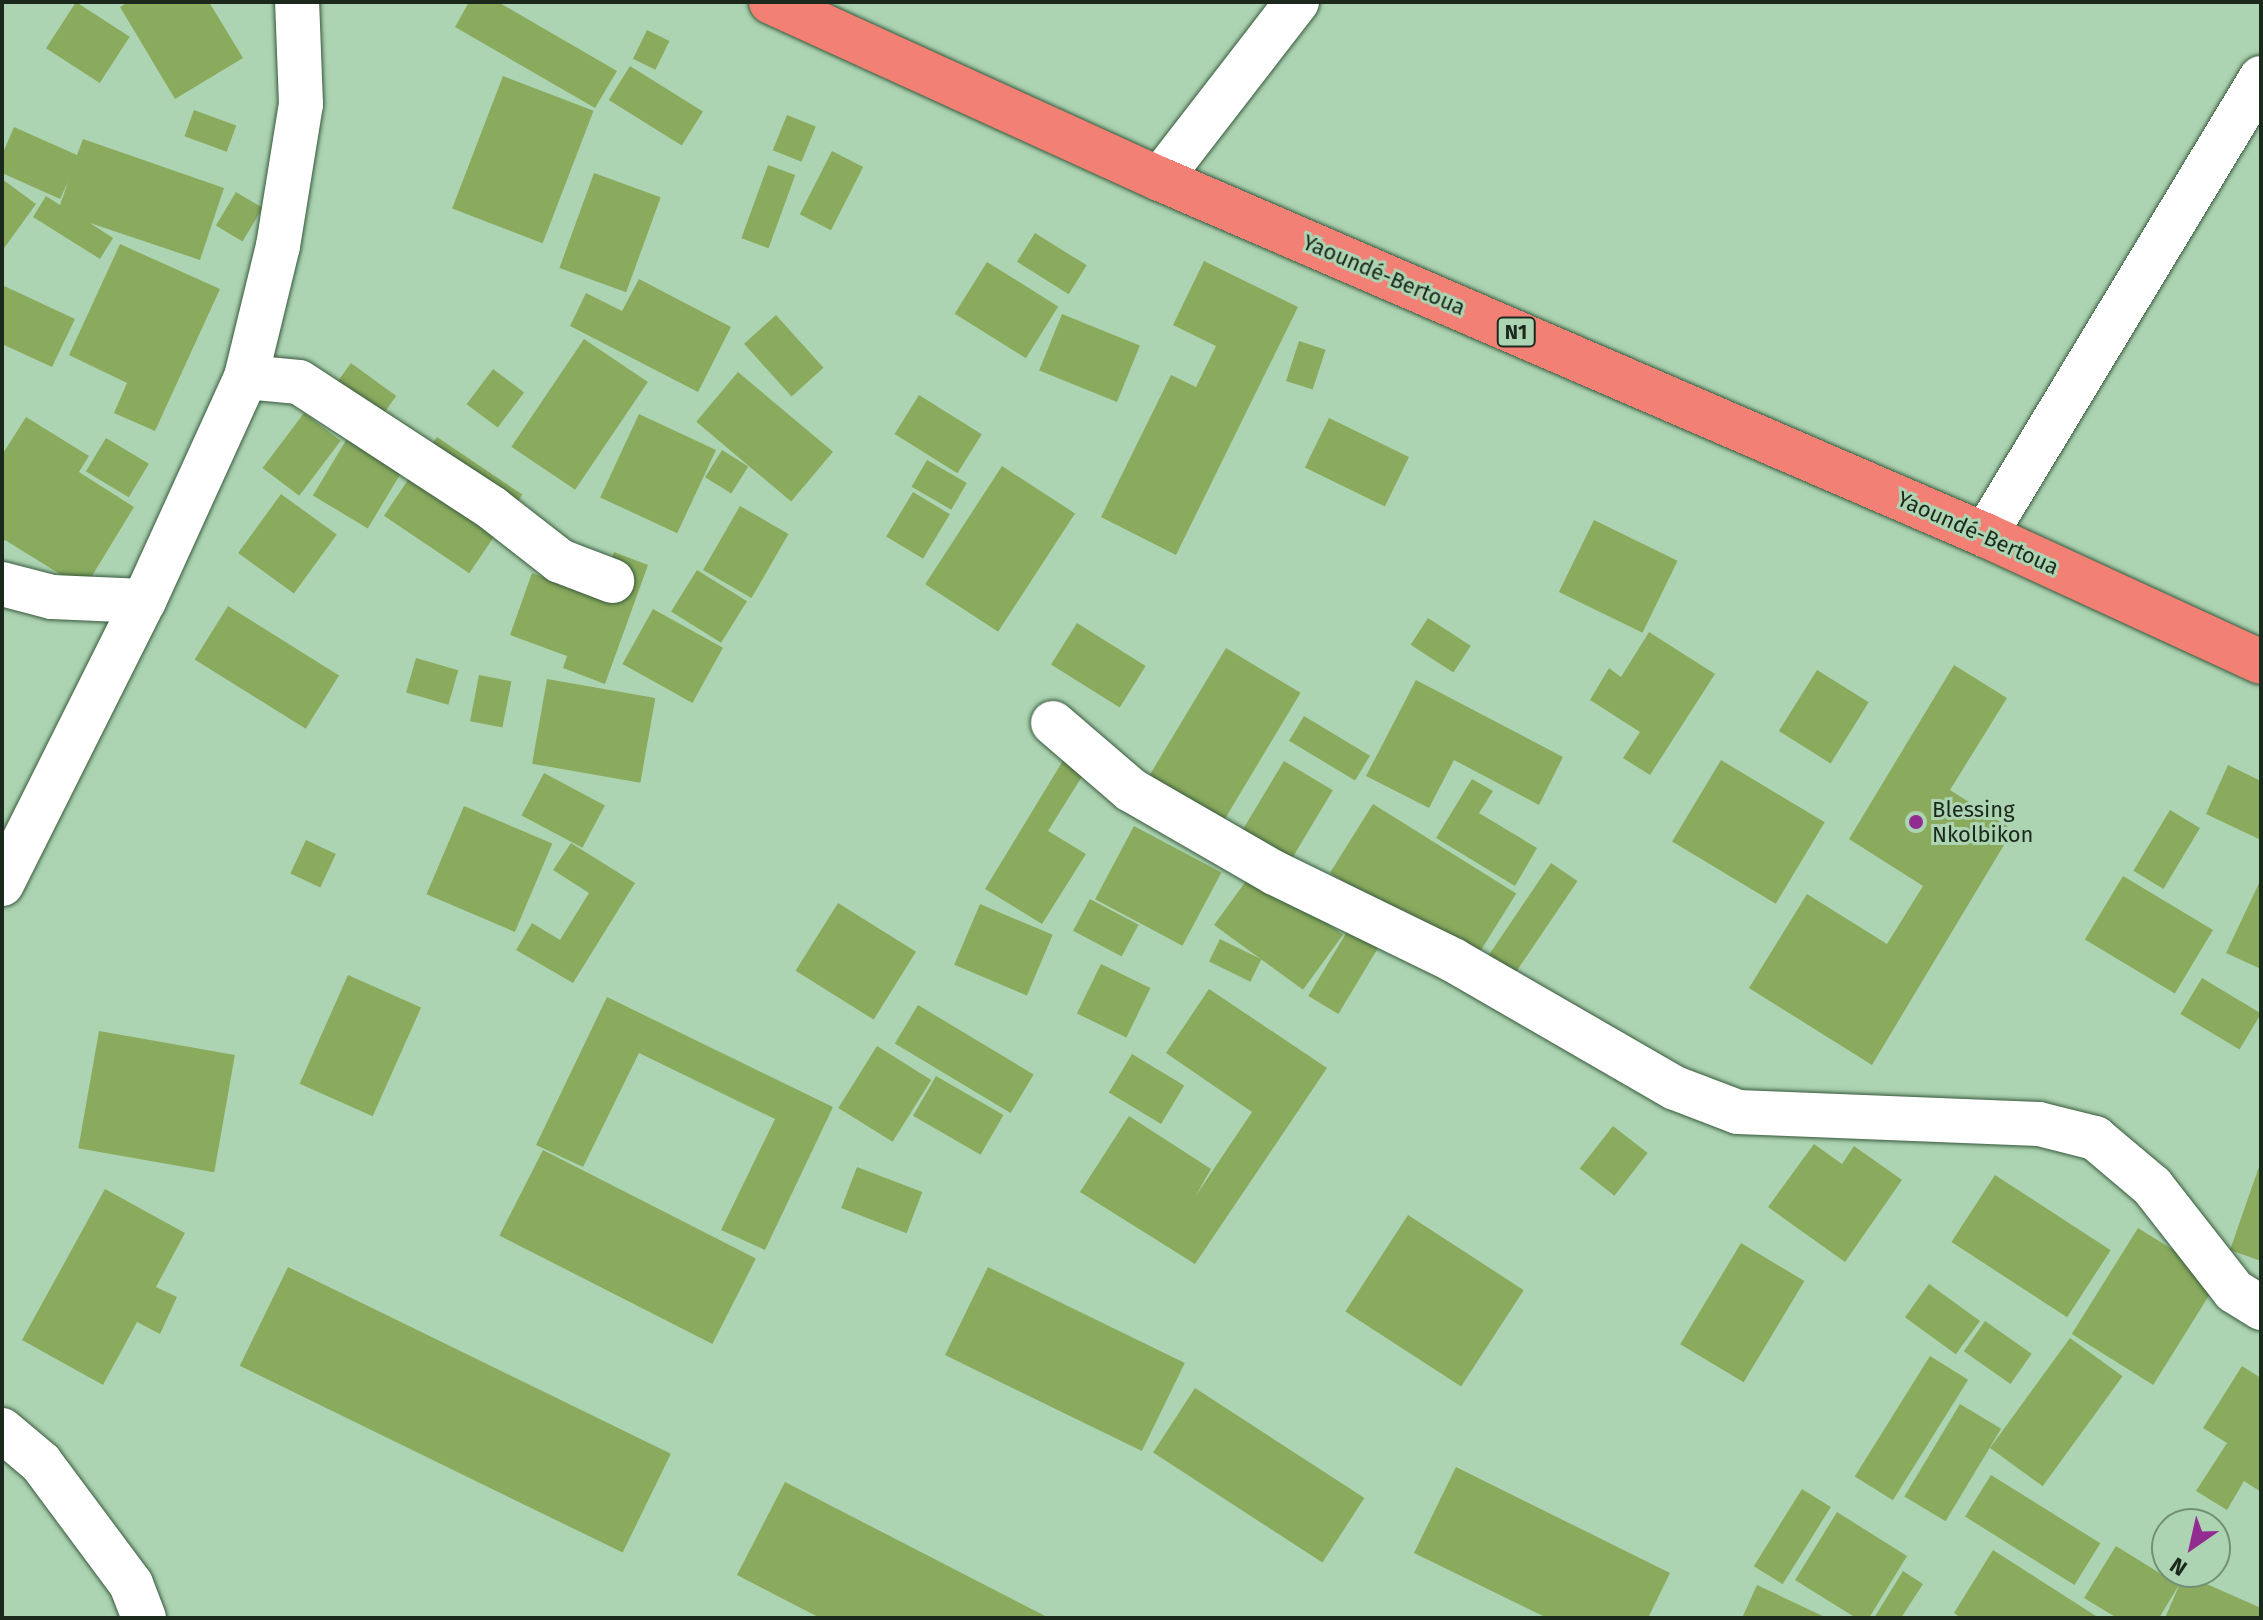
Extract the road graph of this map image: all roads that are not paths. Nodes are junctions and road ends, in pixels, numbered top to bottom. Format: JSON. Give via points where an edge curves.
{"nodes":[{"id":1,"x":297,"y":2,"type":"edge"},
{"id":2,"x":771,"y":2,"type":"edge"},
{"id":3,"x":1297,"y":2,"type":"edge"},
{"id":4,"x":2261,"y":78,"type":"edge"},
{"id":5,"x":1160,"y":179,"type":"junction"},
{"id":6,"x":246,"y":377,"type":"junction"},
{"id":7,"x":1985,"y":535,"type":"junction"},
{"id":8,"x":612,"y":581,"type":"dead end"},
{"id":9,"x":2,"y":584,"type":"edge"},
{"id":10,"x":144,"y":601,"type":"junction"},
{"id":11,"x":2261,"y":662,"type":"edge"},
{"id":12,"x":1053,"y":723,"type":"dead end"},
{"id":13,"x":2,"y":884,"type":"edge"},
{"id":14,"x":2261,"y":1308,"type":"edge"},
{"id":15,"x":2,"y":1430,"type":"edge"},
{"id":16,"x":144,"y":1618,"type":"edge"}],
"edges":[{"from":1,"to":6,"type":"street","via":[[301,104],[278,246]]},
{"from":2,"to":5,"type":"highway","name":"Yaoundé-Bertoua","number":"N1"},
{"from":3,"to":5,"type":"street"},
{"from":4,"to":7,"type":"street"},
{"from":5,"to":7,"type":"highway","name":"Yaoundé-Bertoua","number":"N1"},
{"from":6,"to":8,"type":"street","via":[[299,382],[492,508],[560,561]]},
{"from":6,"to":10,"type":"street"},
{"from":7,"to":11,"type":"highway","name":"Yaoundé-Bertoua","number":"N1"},
{"from":9,"to":10,"type":"street","via":[[52,597]]},
{"from":10,"to":13,"type":"street"},
{"from":12,"to":14,"type":"street","via":[[1131,790],[1275,873],[1453,960],[1675,1088],[1738,1112],[2039,1124],[2095,1138],[2152,1186],[2234,1291]]},
{"from":15,"to":16,"type":"street","via":[[50,1475],[131,1584]]}]}
